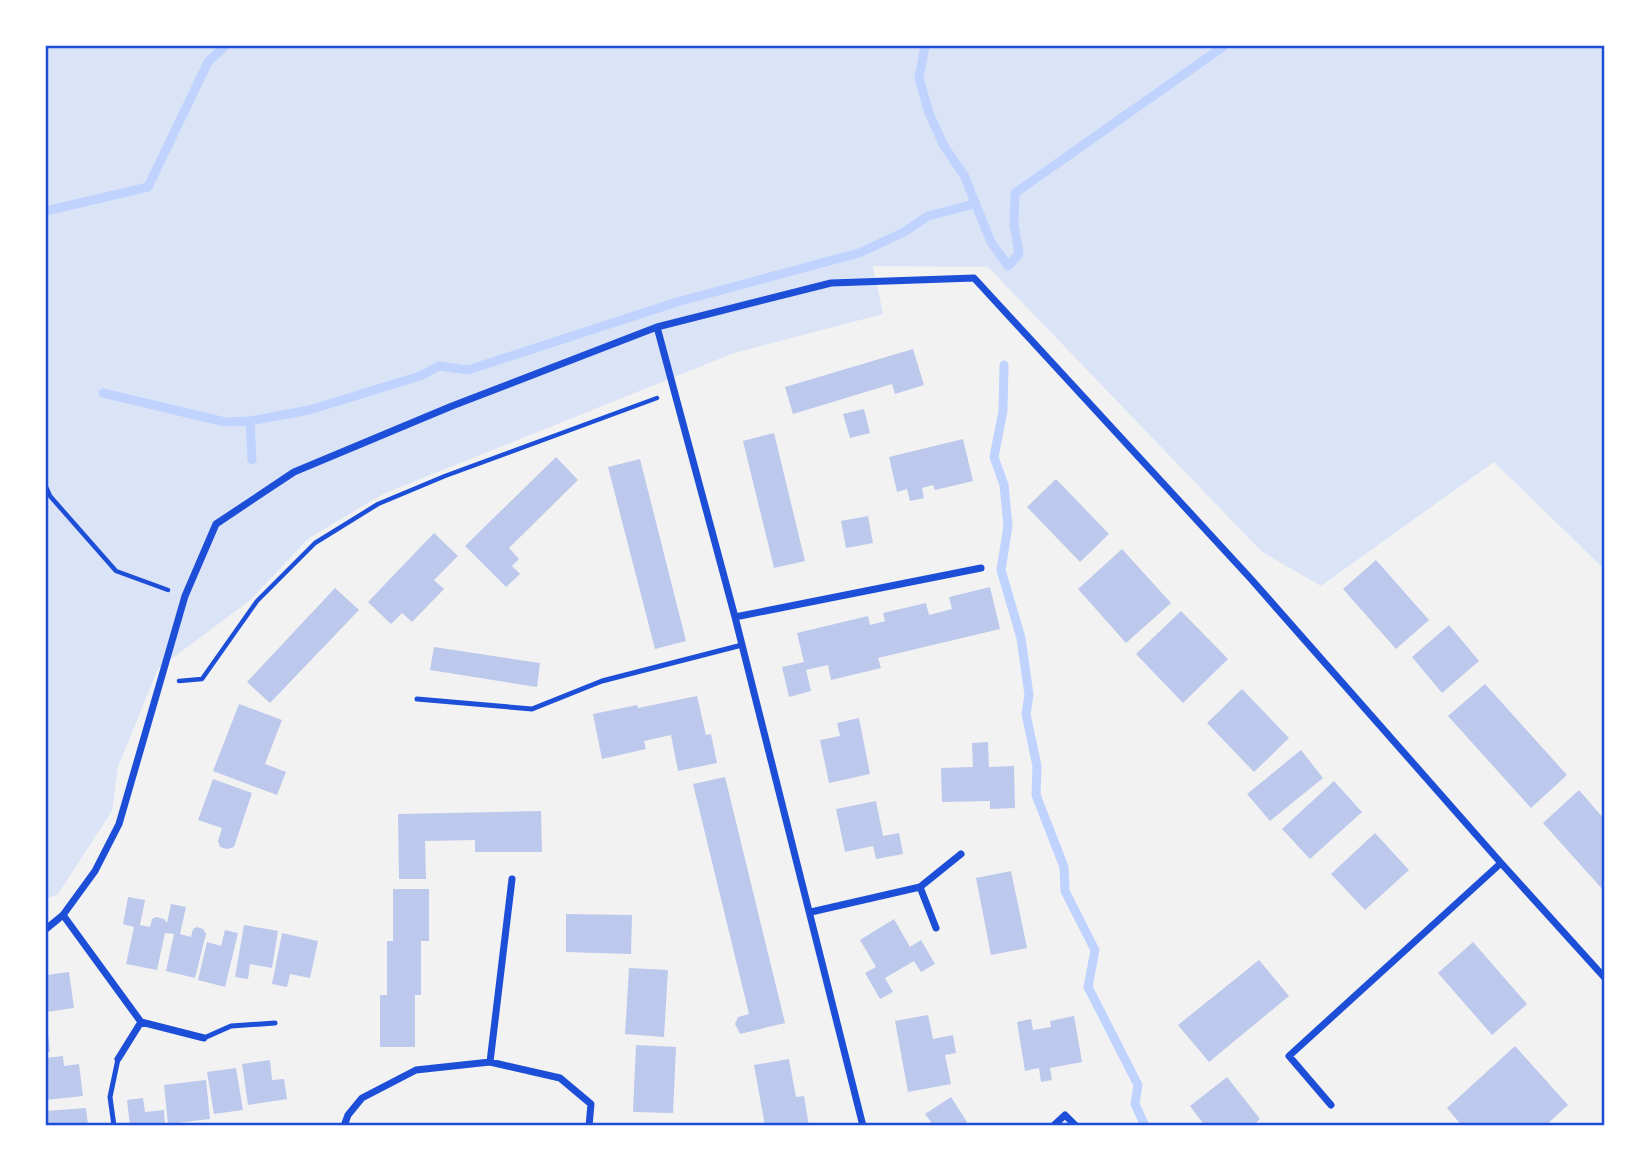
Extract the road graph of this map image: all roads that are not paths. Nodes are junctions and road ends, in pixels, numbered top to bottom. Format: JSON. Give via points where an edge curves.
{"nodes":[{"id":1,"x":657,"y":327,"type":"junction"},
{"id":2,"x":981,"y":568,"type":"dead end"},
{"id":3,"x":735,"y":617,"type":"junction"},
{"id":4,"x":742,"y":645,"type":"junction"},
{"id":5,"x":417,"y":699,"type":"dead end"},
{"id":6,"x":961,"y":855,"type":"dead end"},
{"id":7,"x":1501,"y":863,"type":"junction"},
{"id":8,"x":512,"y":879,"type":"dead end"},
{"id":9,"x":920,"y":887,"type":"junction"},
{"id":10,"x":811,"y":912,"type":"junction"},
{"id":11,"x":63,"y":915,"type":"junction"},
{"id":12,"x":936,"y":928,"type":"dead end"},
{"id":13,"x":46,"y":929,"type":"edge"},
{"id":14,"x":1605,"y":977,"type":"edge"},
{"id":15,"x":141,"y":1022,"type":"junction"},
{"id":16,"x":275,"y":1023,"type":"dead end"},
{"id":17,"x":204,"y":1038,"type":"joint"},
{"id":18,"x":118,"y":1059,"type":"joint"},
{"id":19,"x":490,"y":1062,"type":"junction"},
{"id":20,"x":1331,"y":1105,"type":"dead end"},
{"id":21,"x":114,"y":1125,"type":"edge"},
{"id":22,"x":344,"y":1125,"type":"edge"},
{"id":23,"x":589,"y":1125,"type":"edge"},
{"id":24,"x":863,"y":1125,"type":"edge"},
{"id":25,"x":1054,"y":1125,"type":"edge"},
{"id":26,"x":1076,"y":1125,"type":"edge"}],
"edges":[{"from":1,"to":3,"type":"street"},
{"from":1,"to":7,"type":"street","via":[[831,283],[974,278],[1251,579]]},
{"from":1,"to":11,"type":"street","via":[[295,472],[216,524],[185,596],[119,824],[95,871]]},
{"from":2,"to":3,"type":"street"},
{"from":3,"to":4,"type":"street"},
{"from":4,"to":5,"type":"lane","via":[[602,681],[533,709]]},
{"from":4,"to":10,"type":"street"},
{"from":6,"to":9,"type":"street"},
{"from":7,"to":14,"type":"street"},
{"from":7,"to":20,"type":"street","via":[[1289,1056]]},
{"from":8,"to":19,"type":"street"},
{"from":9,"to":10,"type":"street"},
{"from":9,"to":12,"type":"street"},
{"from":10,"to":24,"type":"street"},
{"from":11,"to":13,"type":"street"},
{"from":11,"to":15,"type":"street"},
{"from":15,"to":17,"type":"street"},
{"from":15,"to":18,"type":"street"},
{"from":16,"to":17,"type":"lane","via":[[230,1026]]},
{"from":18,"to":21,"type":"lane","via":[[110,1097]]},
{"from":19,"to":22,"type":"street","via":[[416,1070],[362,1098]]},
{"from":19,"to":23,"type":"street","via":[[559,1079],[591,1104]]},
{"from":25,"to":26,"type":"street","via":[[1065,1115]]}]}
